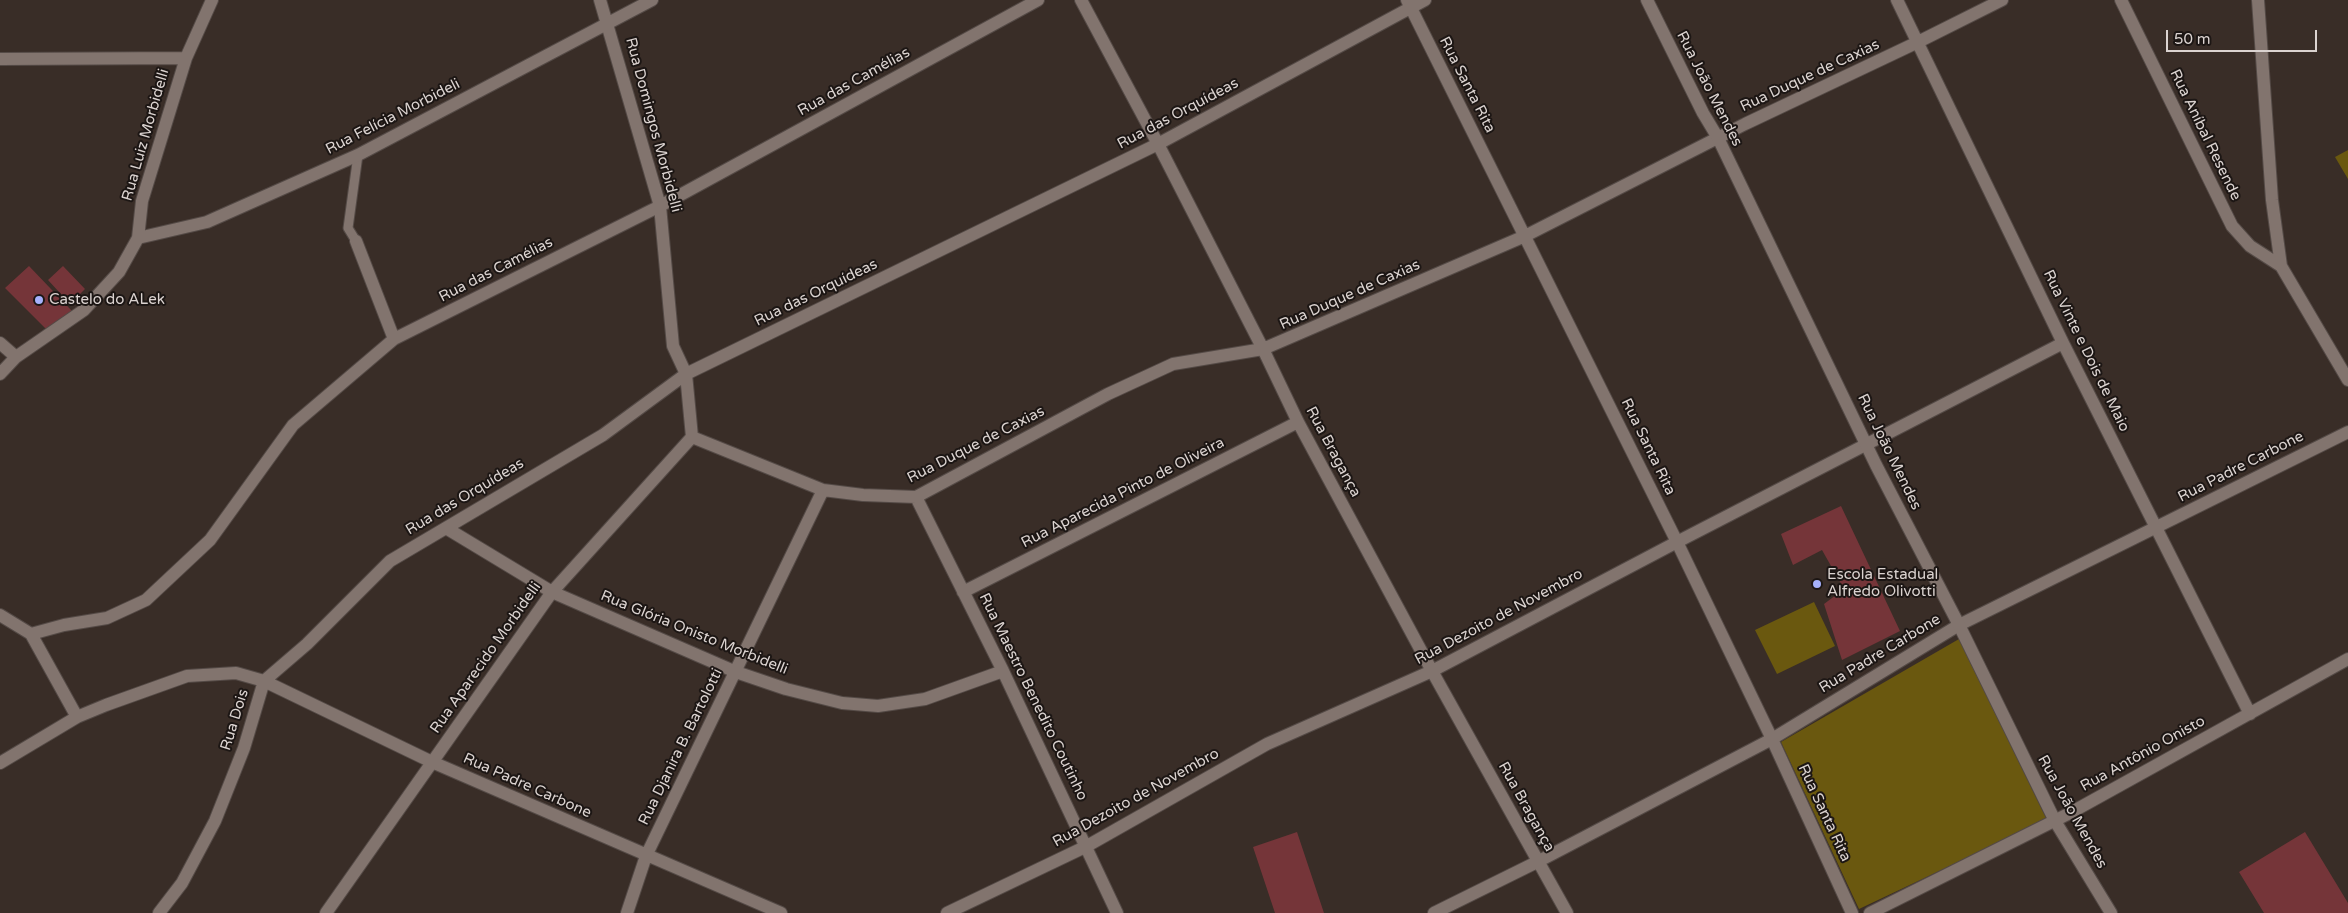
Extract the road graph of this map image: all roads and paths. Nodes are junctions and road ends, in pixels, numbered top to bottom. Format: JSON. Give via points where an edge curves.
{"nodes":[{"id":1,"x":212,"y":0,"type":"edge"},
{"id":2,"x":600,"y":0,"type":"edge"},
{"id":3,"x":652,"y":0,"type":"edge"},
{"id":4,"x":1038,"y":0,"type":"edge"},
{"id":5,"x":1081,"y":0,"type":"edge"},
{"id":6,"x":1425,"y":0,"type":"edge"},
{"id":7,"x":1647,"y":0,"type":"edge"},
{"id":8,"x":1897,"y":0,"type":"edge"},
{"id":9,"x":2002,"y":0,"type":"edge"},
{"id":10,"x":2121,"y":0,"type":"edge"},
{"id":11,"x":2258,"y":0,"type":"edge"},
{"id":12,"x":1409,"y":4,"type":"edge"},
{"id":13,"x":608,"y":22,"type":"junction"},
{"id":14,"x":1918,"y":42,"type":"junction"},
{"id":15,"x":186,"y":58,"type":"junction"},
{"id":16,"x":0,"y":59,"type":"edge"},
{"id":17,"x":1718,"y":138,"type":"junction"},
{"id":18,"x":1158,"y":144,"type":"junction"},
{"id":19,"x":358,"y":155,"type":"junction"},
{"id":20,"x":660,"y":206,"type":"junction"},
{"id":21,"x":1525,"y":236,"type":"junction"},
{"id":22,"x":138,"y":238,"type":"junction"},
{"id":23,"x":356,"y":241,"type":"joint"},
{"id":24,"x":2281,"y":266,"type":"junction"},
{"id":25,"x":394,"y":339,"type":"junction"},
{"id":26,"x":0,"y":343,"type":"edge"},
{"id":27,"x":2062,"y":344,"type":"junction"},
{"id":28,"x":1263,"y":349,"type":"junction"},
{"id":29,"x":16,"y":357,"type":"junction"},
{"id":30,"x":0,"y":374,"type":"edge"},
{"id":31,"x":686,"y":374,"type":"junction"},
{"id":32,"x":2348,"y":380,"type":"edge"},
{"id":33,"x":1298,"y":422,"type":"junction"},
{"id":34,"x":2348,"y":432,"type":"edge"},
{"id":35,"x":692,"y":438,"type":"junction"},
{"id":36,"x":1866,"y":443,"type":"junction"},
{"id":37,"x":823,"y":490,"type":"junction"},
{"id":38,"x":916,"y":497,"type":"junction"},
{"id":39,"x":446,"y":528,"type":"junction"},
{"id":40,"x":2156,"y":528,"type":"junction"},
{"id":41,"x":1677,"y":542,"type":"junction"},
{"id":42,"x":552,"y":592,"type":"junction"},
{"id":43,"x":963,"y":592,"type":"junction"},
{"id":44,"x":0,"y":616,"type":"edge"},
{"id":45,"x":1959,"y":625,"type":"junction"},
{"id":46,"x":31,"y":634,"type":"junction"},
{"id":47,"x":2348,"y":659,"type":"edge"},
{"id":48,"x":1003,"y":671,"type":"junction"},
{"id":49,"x":1432,"y":671,"type":"junction"},
{"id":50,"x":736,"y":672,"type":"junction"},
{"id":51,"x":264,"y":681,"type":"junction"},
{"id":52,"x":2250,"y":714,"type":"junction"},
{"id":53,"x":77,"y":717,"type":"junction"},
{"id":54,"x":1772,"y":739,"type":"junction"},
{"id":55,"x":432,"y":762,"type":"junction"},
{"id":56,"x":0,"y":763,"type":"edge"},
{"id":57,"x":2055,"y":821,"type":"junction"},
{"id":58,"x":1087,"y":846,"type":"junction"},
{"id":59,"x":646,"y":856,"type":"junction"},
{"id":60,"x":1537,"y":862,"type":"junction"},
{"id":61,"x":159,"y":913,"type":"edge"},
{"id":62,"x":326,"y":913,"type":"edge"},
{"id":63,"x":626,"y":913,"type":"edge"},
{"id":64,"x":781,"y":913,"type":"edge"},
{"id":65,"x":947,"y":913,"type":"edge"},
{"id":66,"x":1116,"y":913,"type":"edge"},
{"id":67,"x":1434,"y":913,"type":"edge"},
{"id":68,"x":1567,"y":913,"type":"edge"},
{"id":69,"x":1852,"y":913,"type":"edge"},
{"id":70,"x":1870,"y":913,"type":"edge"},
{"id":71,"x":2111,"y":913,"type":"edge"}],
"edges":[{"from":1,"to":15,"type":"street","name":"Rua Luiz Morbidelli"},
{"from":2,"to":13,"type":"street","name":"Rua Domingos Morbidelli"},
{"from":3,"to":13,"type":"street","name":"Rua Felícia Morbideli"},
{"from":4,"to":20,"type":"street","name":"Rua das Camélias"},
{"from":5,"to":18,"type":"street","name":"Rua Bragança"},
{"from":6,"to":12,"type":"street","name":"Rua das Orquídeas"},
{"from":7,"to":17,"type":"street","name":"Rua João Mendes","via":[[1702,113]]},
{"from":8,"to":14,"type":"street","name":"Rua Vinte e Dois de Maio"},
{"from":9,"to":14,"type":"street","name":"Rua Duque de Caxias"},
{"from":10,"to":24,"type":"street","name":"Rua Aníbal Resende","via":[[2232,226],[2250,246]]},
{"from":11,"to":24,"type":"street","via":[[2272,200]]},
{"from":12,"to":18,"type":"street","name":"Rua das Orquídeas"},
{"from":12,"to":21,"type":"street","name":"Rua Santa Rita"},
{"from":13,"to":19,"type":"street","name":"Rua Felícia Morbideli"},
{"from":13,"to":20,"type":"street","name":"Rua Domingos Morbidelli"},
{"from":14,"to":17,"type":"street","name":"Rua Duque de Caxias"},
{"from":14,"to":27,"type":"street","name":"Rua Vinte e Dois de Maio"},
{"from":15,"to":16,"type":"street"},
{"from":15,"to":22,"type":"street","name":"Rua Luiz Morbidelli","via":[[142,201]]},
{"from":17,"to":21,"type":"street","name":"Rua Duque de Caxias"},
{"from":17,"to":36,"type":"street","name":"Rua João Mendes"},
{"from":18,"to":28,"type":"street","name":"Rua Bragança"},
{"from":18,"to":31,"type":"street","name":"Rua das Orquídeas"},
{"from":19,"to":22,"type":"street","name":"Rua Felícia Morbideli","via":[[207,222]]},
{"from":19,"to":23,"type":"lane","via":[[348,228]]},
{"from":20,"to":25,"type":"street","name":"Rua das Camélias"},
{"from":20,"to":31,"type":"street","name":"Rua Domingos Morbidelli","via":[[673,346]]},
{"from":21,"to":28,"type":"street","name":"Rua Duque de Caxias"},
{"from":21,"to":41,"type":"street","name":"Rua Santa Rita"},
{"from":22,"to":29,"type":"street","name":"Rua Luiz Morbidelli","via":[[119,272],[84,310]]},
{"from":23,"to":25,"type":"street"},
{"from":24,"to":32,"type":"street"},
{"from":25,"to":46,"type":"street","name":"Rua das Camélias","via":[[293,425],[210,540],[146,600],[107,618]]},
{"from":26,"to":29,"type":"street"},
{"from":27,"to":36,"type":"street","name":"Rua Dezoito de Novembro"},
{"from":27,"to":40,"type":"street","name":"Rua Vinte e Dois de Maio"},
{"from":28,"to":33,"type":"street","name":"Rua Bragança"},
{"from":28,"to":38,"type":"street","name":"Rua Duque de Caxias","via":[[1174,364],[1108,394]]},
{"from":29,"to":30,"type":"street","name":"Rua Luiz Morbidelli"},
{"from":31,"to":35,"type":"street","name":"Rua Domingos Morbidelli"},
{"from":31,"to":39,"type":"street","name":"Rua das Orquídeas","via":[[603,435]]},
{"from":33,"to":43,"type":"street","name":"Rua Aparecida Pinto de Oliveira"},
{"from":33,"to":49,"type":"street","name":"Rua Bragança"},
{"from":34,"to":40,"type":"street","name":"Rua Padre Carbone"},
{"from":35,"to":37,"type":"street","name":"Rua Duque de Caxias"},
{"from":35,"to":42,"type":"street","name":"Rua Aparecido Morbidelli"},
{"from":36,"to":41,"type":"street","name":"Rua Dezoito de Novembro"},
{"from":36,"to":45,"type":"street","name":"Rua João Mendes"},
{"from":37,"to":38,"type":"street","name":"Rua Duque de Caxias"},
{"from":37,"to":50,"type":"street","name":"Rua Djanira B. Bartolotti"},
{"from":38,"to":43,"type":"street","name":"Rua Maestro Benedito Coutinho"},
{"from":39,"to":42,"type":"street","name":"Rua Glória Onisto Morbidelli"},
{"from":39,"to":51,"type":"street","name":"Rua das Orquídeas","via":[[390,561],[307,644]]},
{"from":40,"to":45,"type":"street","name":"Rua Padre Carbone"},
{"from":40,"to":52,"type":"street","name":"Rua Vinte e Dois de Maio"},
{"from":41,"to":49,"type":"street","name":"Rua Dezoito de Novembro"},
{"from":41,"to":54,"type":"street","name":"Rua Santa Rita"},
{"from":42,"to":50,"type":"street","name":"Rua Glória Onisto Morbidelli"},
{"from":42,"to":55,"type":"street","name":"Rua Aparecido Morbidelli"},
{"from":43,"to":48,"type":"street","name":"Rua Maestro Benedito Coutinho"},
{"from":44,"to":46,"type":"street"},
{"from":45,"to":54,"type":"street","name":"Rua Padre Carbone"},
{"from":45,"to":57,"type":"street","name":"Rua João Mendes"},
{"from":46,"to":53,"type":"street"},
{"from":47,"to":52,"type":"street","name":"Rua Antônio Onisto"},
{"from":48,"to":50,"type":"street","name":"Rua Glória Onisto Morbidelli","via":[[925,699],[878,706],[842,703]]},
{"from":48,"to":58,"type":"street","name":"Rua Maestro Benedito Coutinho"},
{"from":49,"to":58,"type":"street","name":"Rua Dezoito de Novembro","via":[[1267,744]]},
{"from":49,"to":60,"type":"street","name":"Rua Bragança"},
{"from":50,"to":59,"type":"street","name":"Rua Djanira B. Bartolotti"},
{"from":51,"to":53,"type":"street","name":"Rua Dois","via":[[236,673],[187,676]]},
{"from":51,"to":55,"type":"street","name":"Rua Padre Carbone"},
{"from":51,"to":61,"type":"street","name":"Rua Dois","via":[[244,748],[215,821],[182,883]]},
{"from":52,"to":57,"type":"street","name":"Rua Antônio Onisto"},
{"from":53,"to":56,"type":"street","name":"Rua Dois"},
{"from":54,"to":60,"type":"street","name":"Rua Padre Carbone"},
{"from":54,"to":69,"type":"street","name":"Rua Santa Rita"},
{"from":55,"to":59,"type":"street","name":"Rua Padre Carbone"},
{"from":55,"to":62,"type":"street","name":"Rua Aparecido Morbidelli"},
{"from":57,"to":70,"type":"street","name":"Rua Antônio Onisto"},
{"from":57,"to":71,"type":"street","name":"Rua João Mendes"},
{"from":58,"to":65,"type":"street","name":"Rua Dezoito de Novembro"},
{"from":58,"to":66,"type":"street","name":"Rua Maestro Benedito Coutinho"},
{"from":59,"to":63,"type":"street","name":"Rua Djanira B. Bartolotti"},
{"from":59,"to":64,"type":"street","name":"Rua Padre Carbone"},
{"from":60,"to":67,"type":"street","name":"Rua Padre Carbone"},
{"from":60,"to":68,"type":"street","name":"Rua Bragança"}]}
